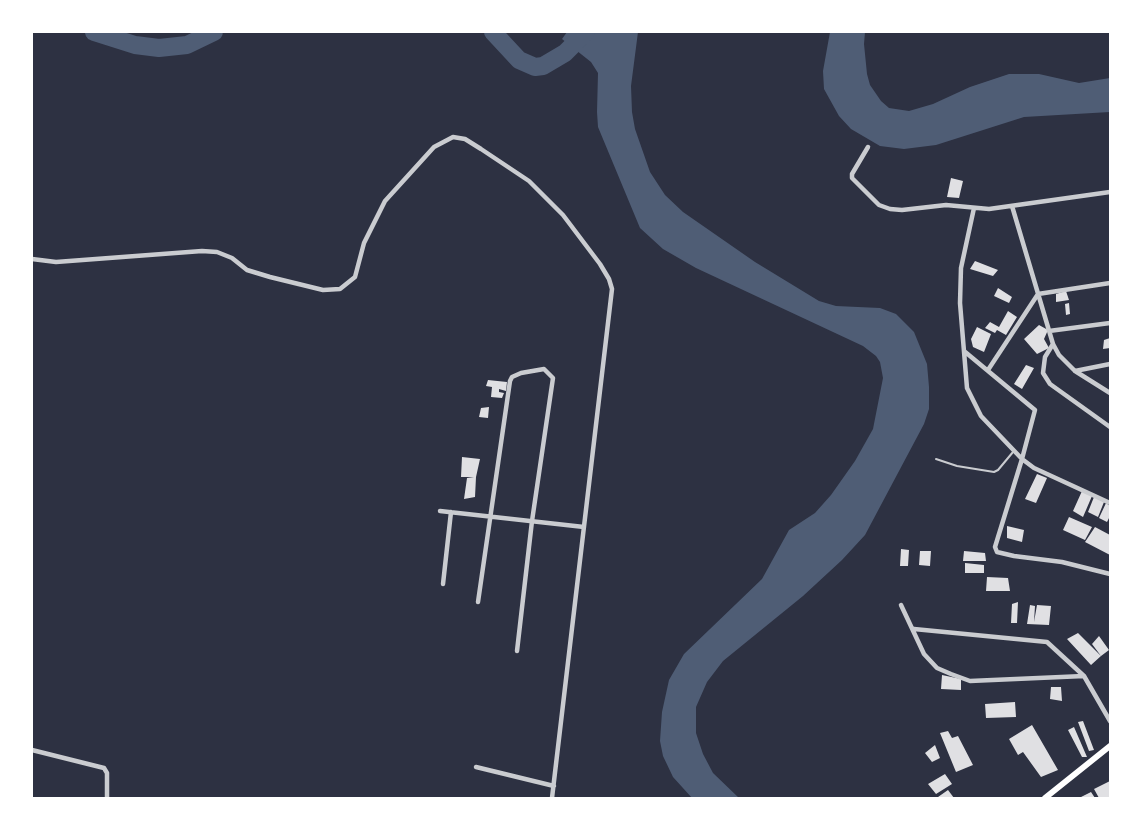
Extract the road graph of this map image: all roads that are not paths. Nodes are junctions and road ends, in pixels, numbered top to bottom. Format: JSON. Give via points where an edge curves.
{"nodes":[{"id":1,"x":868,"y":147,"type":"dead end"},
{"id":2,"x":1110,"y":192,"type":"edge"},
{"id":3,"x":1012,"y":206,"type":"junction"},
{"id":4,"x":974,"y":208,"type":"junction"},
{"id":5,"x":32,"y":259,"type":"edge"},
{"id":6,"x":1110,"y":283,"type":"edge"},
{"id":7,"x":1038,"y":294,"type":"junction"},
{"id":8,"x":1110,"y":323,"type":"edge"},
{"id":9,"x":1049,"y":331,"type":"junction"},
{"id":10,"x":1053,"y":344,"type":"junction"},
{"id":11,"x":964,"y":351,"type":"junction"},
{"id":12,"x":1110,"y":364,"type":"edge"},
{"id":13,"x":988,"y":370,"type":"junction"},
{"id":14,"x":1075,"y":371,"type":"junction"},
{"id":15,"x":1110,"y":393,"type":"edge"},
{"id":16,"x":1110,"y":427,"type":"edge"},
{"id":17,"x":1014,"y":451,"type":"junction"},
{"id":18,"x":936,"y":459,"type":"dead end"},
{"id":19,"x":1022,"y":459,"type":"junction"},
{"id":20,"x":1110,"y":503,"type":"edge"},
{"id":21,"x":440,"y":512,"type":"dead end"},
{"id":22,"x":451,"y":513,"type":"junction"},
{"id":23,"x":491,"y":517,"type":"junction"},
{"id":24,"x":532,"y":521,"type":"junction"},
{"id":25,"x":584,"y":527,"type":"junction"},
{"id":26,"x":1110,"y":574,"type":"edge"},
{"id":27,"x":443,"y":584,"type":"dead end"},
{"id":28,"x":478,"y":602,"type":"dead end"},
{"id":29,"x":901,"y":605,"type":"dead end"},
{"id":30,"x":914,"y":628,"type":"junction"},
{"id":31,"x":517,"y":651,"type":"dead end"},
{"id":32,"x":1084,"y":676,"type":"junction"},
{"id":33,"x":1110,"y":721,"type":"edge"},
{"id":34,"x":1110,"y":746,"type":"edge"},
{"id":35,"x":32,"y":750,"type":"edge"},
{"id":36,"x":476,"y":767,"type":"dead end"},
{"id":37,"x":554,"y":786,"type":"junction"},
{"id":38,"x":107,"y":798,"type":"edge"},
{"id":39,"x":552,"y":798,"type":"edge"},
{"id":40,"x":1045,"y":798,"type":"edge"}],
"edges":[{"from":1,"to":4,"type":"street","via":[[852,178],[884,208]]},
{"from":2,"to":3,"type":"street"},
{"from":3,"to":4,"type":"street"},
{"from":3,"to":7,"type":"street"},
{"from":4,"to":11,"type":"street","via":[[961,268]]},
{"from":5,"to":25,"type":"street","via":[[56,262],[202,250],[217,252],[248,270],[270,277],[323,290],[340,289],[355,277],[376,216],[396,187],[434,147],[453,136],[465,139],[529,182],[563,215],[609,279],[609,320]]},
{"from":6,"to":7,"type":"street"},
{"from":7,"to":9,"type":"street"},
{"from":7,"to":13,"type":"street"},
{"from":8,"to":9,"type":"street"},
{"from":9,"to":10,"type":"street"},
{"from":10,"to":14,"type":"street"},
{"from":10,"to":16,"type":"street","via":[[1045,357],[1043,373],[1050,384]]},
{"from":11,"to":13,"type":"street"},
{"from":11,"to":17,"type":"street","via":[[967,388],[981,417]]},
{"from":12,"to":14,"type":"street"},
{"from":13,"to":19,"type":"street","via":[[1035,410]]},
{"from":14,"to":15,"type":"street"},
{"from":17,"to":18,"type":"lane","via":[[994,472]]},
{"from":17,"to":19,"type":"street"},
{"from":19,"to":20,"type":"street"},
{"from":19,"to":26,"type":"street","via":[[995,547],[997,552]]},
{"from":21,"to":22,"type":"street"},
{"from":22,"to":23,"type":"street"},
{"from":22,"to":27,"type":"street"},
{"from":23,"to":24,"type":"street"},
{"from":23,"to":24,"type":"street","via":[[510,381],[521,373],[544,369],[553,378]]},
{"from":23,"to":28,"type":"street"},
{"from":24,"to":25,"type":"street"},
{"from":24,"to":31,"type":"street"},
{"from":25,"to":37,"type":"street"},
{"from":29,"to":30,"type":"street"},
{"from":30,"to":32,"type":"street","via":[[1047,642]]},
{"from":30,"to":32,"type":"street","via":[[924,654],[937,668],[970,681]]},
{"from":32,"to":33,"type":"street"},
{"from":34,"to":40,"type":"main road"},
{"from":35,"to":38,"type":"street","via":[[104,768]]},
{"from":36,"to":37,"type":"street"},
{"from":37,"to":39,"type":"street"}]}
